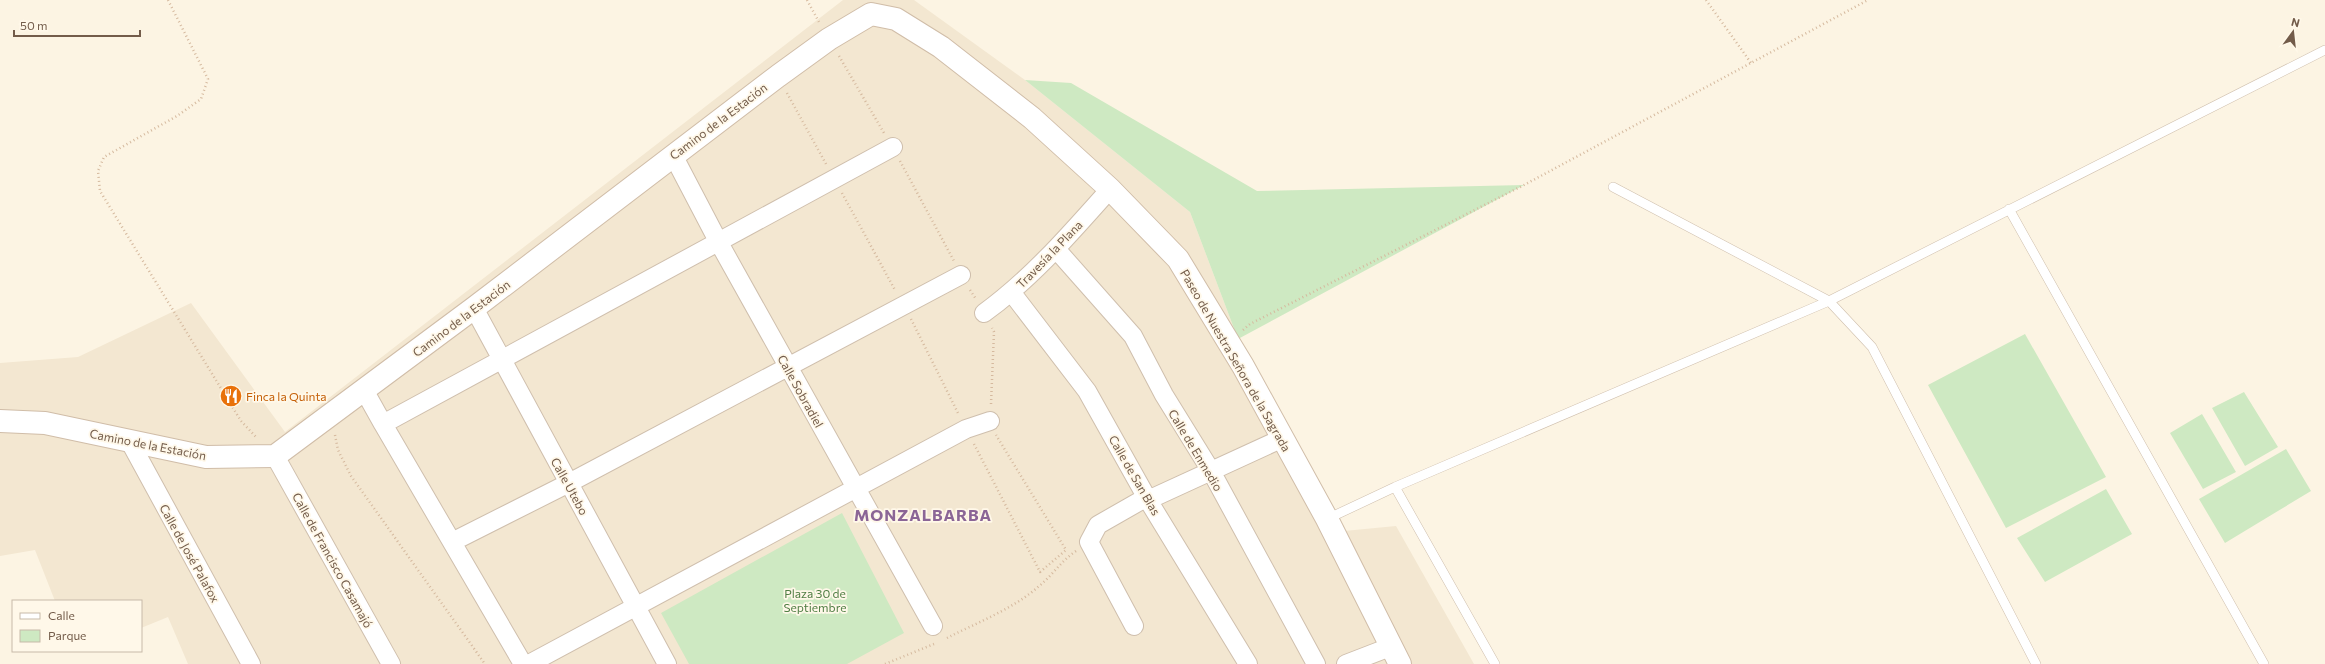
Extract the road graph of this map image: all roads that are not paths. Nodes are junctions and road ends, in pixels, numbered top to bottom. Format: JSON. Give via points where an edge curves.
{"nodes":[{"id":1,"x":872,"y":7,"type":"edge"},
{"id":2,"x":2325,"y":50,"type":"edge"},
{"id":3,"x":893,"y":147,"type":"road end"},
{"id":4,"x":673,"y":155,"type":"junction"},
{"id":5,"x":1613,"y":187,"type":"dead end"},
{"id":6,"x":1110,"y":189,"type":"junction"},
{"id":7,"x":2009,"y":209,"type":"junction"},
{"id":8,"x":718,"y":241,"type":"junction"},
{"id":9,"x":1056,"y":250,"type":"junction"},
{"id":10,"x":961,"y":275,"type":"road end"},
{"id":11,"x":1012,"y":293,"type":"junction"},
{"id":12,"x":1829,"y":301,"type":"junction"},
{"id":13,"x":474,"y":308,"type":"junction"},
{"id":14,"x":984,"y":314,"type":"road end"},
{"id":15,"x":501,"y":359,"type":"junction"},
{"id":16,"x":788,"y":368,"type":"junction"},
{"id":17,"x":364,"y":390,"type":"junction"},
{"id":18,"x":0,"y":421,"type":"edge"},
{"id":19,"x":990,"y":421,"type":"road end"},
{"id":20,"x":384,"y":424,"type":"junction"},
{"id":21,"x":1283,"y":438,"type":"junction"},
{"id":22,"x":130,"y":442,"type":"junction"},
{"id":23,"x":275,"y":456,"type":"junction"},
{"id":24,"x":1210,"y":471,"type":"junction"},
{"id":25,"x":569,"y":483,"type":"junction"},
{"id":26,"x":1396,"y":486,"type":"junction"},
{"id":27,"x":856,"y":488,"type":"junction"},
{"id":28,"x":1147,"y":499,"type":"junction"},
{"id":29,"x":1327,"y":519,"type":"junction"},
{"id":30,"x":452,"y":542,"type":"junction"},
{"id":31,"x":636,"y":606,"type":"junction"},
{"id":32,"x":1134,"y":626,"type":"dead end"},
{"id":33,"x":936,"y":634,"type":"road end"},
{"id":34,"x":1395,"y":656,"type":"edge"},
{"id":35,"x":252,"y":664,"type":"edge"},
{"id":36,"x":391,"y":664,"type":"edge"},
{"id":37,"x":523,"y":664,"type":"edge"},
{"id":38,"x":528,"y":664,"type":"edge"},
{"id":39,"x":667,"y":664,"type":"edge"},
{"id":40,"x":1248,"y":664,"type":"edge"},
{"id":41,"x":1316,"y":664,"type":"edge"},
{"id":42,"x":1346,"y":664,"type":"edge"},
{"id":43,"x":1495,"y":664,"type":"edge"},
{"id":44,"x":2036,"y":664,"type":"edge"},
{"id":45,"x":2264,"y":664,"type":"edge"}],
"edges":[{"from":1,"to":4,"type":"street","name":"Camino de la Estación"},
{"from":1,"to":6,"type":"street","name":"Paseo de Nuestra Señora de la Sagrada","via":[[941,47],[1032,118]]},
{"from":2,"to":7,"type":"lane"},
{"from":3,"to":8,"type":"street"},
{"from":4,"to":8,"type":"street","name":"Calle Sobradiel"},
{"from":4,"to":13,"type":"street","name":"Camino de la Estación"},
{"from":5,"to":12,"type":"lane"},
{"from":6,"to":9,"type":"street","name":"Travesía la Plana"},
{"from":6,"to":21,"type":"street","name":"Paseo de Nuestra Señora de la Sagrada","via":[[1178,259]]},
{"from":7,"to":12,"type":"lane"},
{"from":7,"to":45,"type":"lane"},
{"from":8,"to":15,"type":"street"},
{"from":8,"to":16,"type":"street","name":"Calle Sobradiel"},
{"from":9,"to":11,"type":"street","name":"Travesía la Plana"},
{"from":9,"to":24,"type":"street","name":"Calle de Enmedio","via":[[1133,336],[1164,396]]},
{"from":10,"to":16,"type":"street"},
{"from":11,"to":14,"type":"street","name":"Travesía la Plana"},
{"from":11,"to":28,"type":"street","name":"Calle de San Blas","via":[[1087,391]]},
{"from":12,"to":26,"type":"lane"},
{"from":12,"to":44,"type":"lane","via":[[1872,347]]},
{"from":13,"to":15,"type":"street","name":"Calle Utebo"},
{"from":13,"to":17,"type":"street","name":"Camino de la Estación"},
{"from":15,"to":20,"type":"street"},
{"from":15,"to":25,"type":"street","name":"Calle Utebo"},
{"from":16,"to":25,"type":"street"},
{"from":16,"to":27,"type":"street","name":"Calle Sobradiel"},
{"from":17,"to":20,"type":"street"},
{"from":17,"to":23,"type":"street","name":"Camino de la Estación"},
{"from":18,"to":22,"type":"street","name":"Camino de la Estación","via":[[46,423]]},
{"from":19,"to":27,"type":"street","via":[[966,429]]},
{"from":20,"to":30,"type":"street"},
{"from":21,"to":24,"type":"street"},
{"from":21,"to":29,"type":"street","name":"Paseo de Nuestra Señora de la Sagrada"},
{"from":22,"to":23,"type":"street","name":"Camino de la Estación","via":[[206,457]]},
{"from":22,"to":35,"type":"street","name":"Calle de José Palafox"},
{"from":23,"to":36,"type":"street","name":"Calle de Francisco Casamajó"},
{"from":24,"to":28,"type":"street"},
{"from":24,"to":41,"type":"street","name":"Calle de Enmedio"},
{"from":25,"to":30,"type":"street"},
{"from":25,"to":31,"type":"street","name":"Calle Utebo"},
{"from":26,"to":29,"type":"lane"},
{"from":26,"to":43,"type":"lane"},
{"from":27,"to":31,"type":"street"},
{"from":27,"to":33,"type":"street","name":"Calle Sobradiel"},
{"from":28,"to":32,"type":"street","via":[[1098,525],[1089,542]]},
{"from":28,"to":40,"type":"street","name":"Calle de San Blas"},
{"from":29,"to":34,"type":"street","name":"Paseo de Nuestra Señora de la Sagrada"},
{"from":30,"to":37,"type":"street"},
{"from":31,"to":38,"type":"street"},
{"from":31,"to":39,"type":"street","name":"Calle Utebo"},
{"from":34,"to":42,"type":"street"}]}
